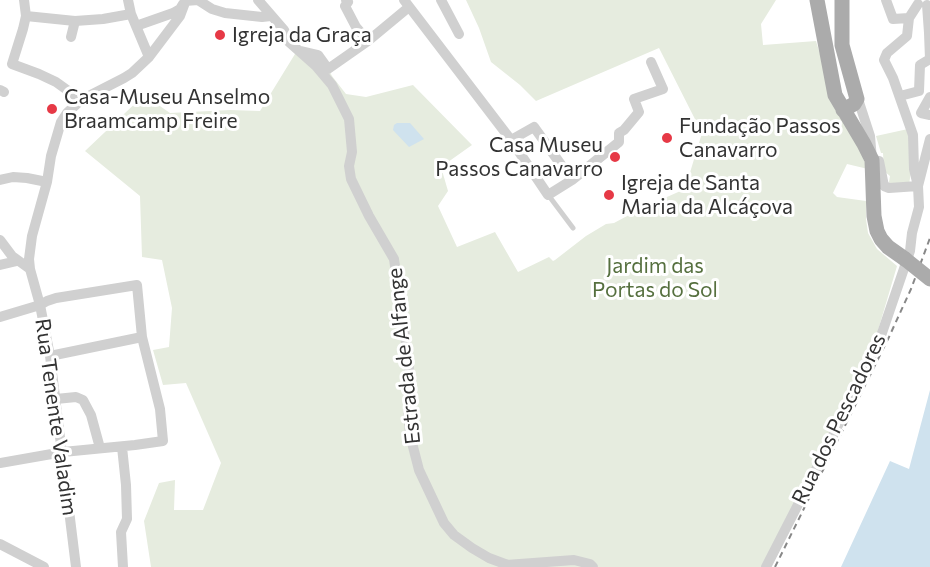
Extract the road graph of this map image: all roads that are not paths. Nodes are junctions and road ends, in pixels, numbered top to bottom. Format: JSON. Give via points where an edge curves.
{"nodes":[{"id":1,"x":24,"y":0,"type":"edge"},
{"id":2,"x":128,"y":0,"type":"edge"},
{"id":3,"x":258,"y":0,"type":"edge"},
{"id":4,"x":346,"y":0,"type":"edge"},
{"id":5,"x":441,"y":0,"type":"edge"},
{"id":6,"x":817,"y":0,"type":"edge"},
{"id":7,"x":842,"y":0,"type":"edge"},
{"id":8,"x":886,"y":0,"type":"edge"},
{"id":9,"x":186,"y":1,"type":"edge"},
{"id":10,"x":407,"y":3,"type":"edge"},
{"id":11,"x":923,"y":3,"type":"edge"},
{"id":12,"x":131,"y":14,"type":"junction"},
{"id":13,"x":26,"y":16,"type":"junction"},
{"id":14,"x":271,"y":16,"type":"junction"},
{"id":15,"x":909,"y":18,"type":"junction"},
{"id":16,"x":75,"y":21,"type":"junction"},
{"id":17,"x":136,"y":26,"type":"junction"},
{"id":18,"x":459,"y":34,"type":"dead end"},
{"id":19,"x":71,"y":37,"type":"dead end"},
{"id":20,"x":368,"y":41,"type":"junction"},
{"id":21,"x":298,"y":50,"type":"junction"},
{"id":22,"x":930,"y":51,"type":"edge"},
{"id":23,"x":149,"y":57,"type":"junction"},
{"id":24,"x":930,"y":59,"type":"edge"},
{"id":25,"x":651,"y":62,"type":"dead end"},
{"id":26,"x":857,"y":96,"type":"junction"},
{"id":27,"x":900,"y":96,"type":"junction"},
{"id":28,"x":930,"y":97,"type":"edge"},
{"id":29,"x":81,"y":100,"type":"junction"},
{"id":30,"x":843,"y":110,"type":"junction"},
{"id":31,"x":930,"y":115,"type":"edge"},
{"id":32,"x":930,"y":139,"type":"edge"},
{"id":33,"x":511,"y":140,"type":"junction"},
{"id":34,"x":872,"y":160,"type":"junction"},
{"id":35,"x":0,"y":180,"type":"edge"},
{"id":36,"x":572,"y":180,"type":"junction"},
{"id":37,"x":47,"y":182,"type":"junction"},
{"id":38,"x":918,"y":186,"type":"junction"},
{"id":39,"x":548,"y":195,"type":"junction"},
{"id":40,"x":573,"y":228,"type":"dead end"},
{"id":41,"x":0,"y":240,"type":"edge"},
{"id":42,"x":17,"y":261,"type":"junction"},
{"id":43,"x":904,"y":264,"type":"junction"},
{"id":44,"x":0,"y":265,"type":"edge"},
{"id":45,"x":30,"y":269,"type":"junction"},
{"id":46,"x":930,"y":279,"type":"edge"},
{"id":47,"x":40,"y":305,"type":"junction"},
{"id":48,"x":0,"y":317,"type":"edge"},
{"id":49,"x":142,"y":337,"type":"junction"},
{"id":50,"x":50,"y":356,"type":"junction"},
{"id":51,"x":56,"y":399,"type":"junction"},
{"id":52,"x":122,"y":447,"type":"junction"},
{"id":53,"x":100,"y":448,"type":"junction"},
{"id":54,"x":63,"y":452,"type":"junction"},
{"id":55,"x":0,"y":463,"type":"edge"},
{"id":56,"x":0,"y":544,"type":"edge"},
{"id":57,"x":24,"y":562,"type":"edge"},
{"id":58,"x":510,"y":566,"type":"edge"},
{"id":59,"x":44,"y":567,"type":"edge"},
{"id":60,"x":76,"y":567,"type":"edge"},
{"id":61,"x":123,"y":567,"type":"edge"},
{"id":62,"x":593,"y":567,"type":"edge"},
{"id":63,"x":766,"y":567,"type":"edge"}],
"edges":[{"from":1,"to":13,"type":"street"},
{"from":2,"to":12,"type":"street"},
{"from":3,"to":14,"type":"street","name":"Estrada de Alfange"},
{"from":4,"to":20,"type":"street","via":[[345,6],[356,27]]},
{"from":5,"to":18,"type":"street"},
{"from":6,"to":30,"type":"main road","via":[[835,95]]},
{"from":7,"to":26,"type":"main road","via":[[842,45]]},
{"from":8,"to":15,"type":"street","via":[[893,19]]},
{"from":9,"to":14,"type":"street","via":[[198,0],[225,13]]},
{"from":9,"to":17,"type":"street","via":[[173,13]]},
{"from":9,"to":23,"type":"street","via":[[180,16]]},
{"from":10,"to":20,"type":"street"},
{"from":10,"to":33,"type":"street"},
{"from":11,"to":15,"type":"street"},
{"from":11,"to":22,"type":"street"},
{"from":12,"to":16,"type":"street"},
{"from":12,"to":17,"type":"street"},
{"from":13,"to":16,"type":"street"},
{"from":13,"to":29,"type":"street","via":[[12,64],[56,82]]},
{"from":14,"to":21,"type":"street","name":"Estrada de Alfange"},
{"from":15,"to":27,"type":"street","via":[[907,36],[884,60]]},
{"from":16,"to":19,"type":"street"},
{"from":17,"to":23,"type":"street"},
{"from":20,"to":21,"type":"street","via":[[328,69],[318,55]]},
{"from":21,"to":58,"type":"street","name":"Estrada de Alfange","via":[[332,85],[350,119],[351,179],[394,259],[409,364],[410,435],[418,470],[454,535],[480,553]]},
{"from":22,"to":24,"type":"street"},
{"from":23,"to":29,"type":"street","via":[[132,73]]},
{"from":24,"to":27,"type":"street","via":[[920,64],[920,91]]},
{"from":25,"to":36,"type":"street","via":[[663,89],[634,99],[639,112],[619,133],[620,142]]},
{"from":26,"to":30,"type":"main road","via":[[854,104]]},
{"from":26,"to":34,"type":"street","via":[[870,136]]},
{"from":27,"to":38,"type":"street","via":[[913,135]]},
{"from":28,"to":31,"type":"street","via":[[921,113]]},
{"from":29,"to":37,"type":"street","name":"Rua Tenente Valadim","via":[[61,122]]},
{"from":30,"to":34,"type":"main road"},
{"from":32,"to":38,"type":"street"},
{"from":33,"to":36,"type":"street","via":[[534,127]]},
{"from":33,"to":39,"type":"street"},
{"from":34,"to":38,"type":"street","via":[[879,161],[885,186]]},
{"from":34,"to":43,"type":"main road","via":[[877,231]]},
{"from":35,"to":37,"type":"street","via":[[13,177]]},
{"from":36,"to":39,"type":"street"},
{"from":37,"to":45,"type":"street","name":"Rua Tenente Valadim","via":[[32,236]]},
{"from":38,"to":43,"type":"street","name":"Rua dos Pescadores","via":[[919,207]]},
{"from":39,"to":40,"type":"lane"},
{"from":41,"to":42,"type":"street"},
{"from":42,"to":44,"type":"street"},
{"from":42,"to":45,"type":"street"},
{"from":43,"to":46,"type":"main road","bridge":true},
{"from":43,"to":63,"type":"street","name":"Rua dos Pescadores","via":[[882,333]]},
{"from":45,"to":47,"type":"street","name":"Rua Tenente Valadim"},
{"from":47,"to":48,"type":"street"},
{"from":47,"to":49,"type":"street","via":[[56,298],[136,285]]},
{"from":47,"to":50,"type":"street","name":"Rua Tenente Valadim"},
{"from":49,"to":50,"type":"street"},
{"from":49,"to":52,"type":"street","via":[[160,409],[163,441]]},
{"from":50,"to":51,"type":"street","name":"Rua Tenente Valadim"},
{"from":51,"to":53,"type":"street","via":[[83,400]]},
{"from":51,"to":54,"type":"street","name":"Rua Tenente Valadim"},
{"from":52,"to":53,"type":"street"},
{"from":52,"to":61,"type":"street","via":[[127,519],[121,532]]},
{"from":53,"to":54,"type":"street"},
{"from":54,"to":55,"type":"street"},
{"from":54,"to":60,"type":"street","name":"Rua Tenente Valadim"},
{"from":56,"to":57,"type":"street"},
{"from":57,"to":59,"type":"street"},
{"from":58,"to":62,"type":"street","via":[[574,560]]}]}
